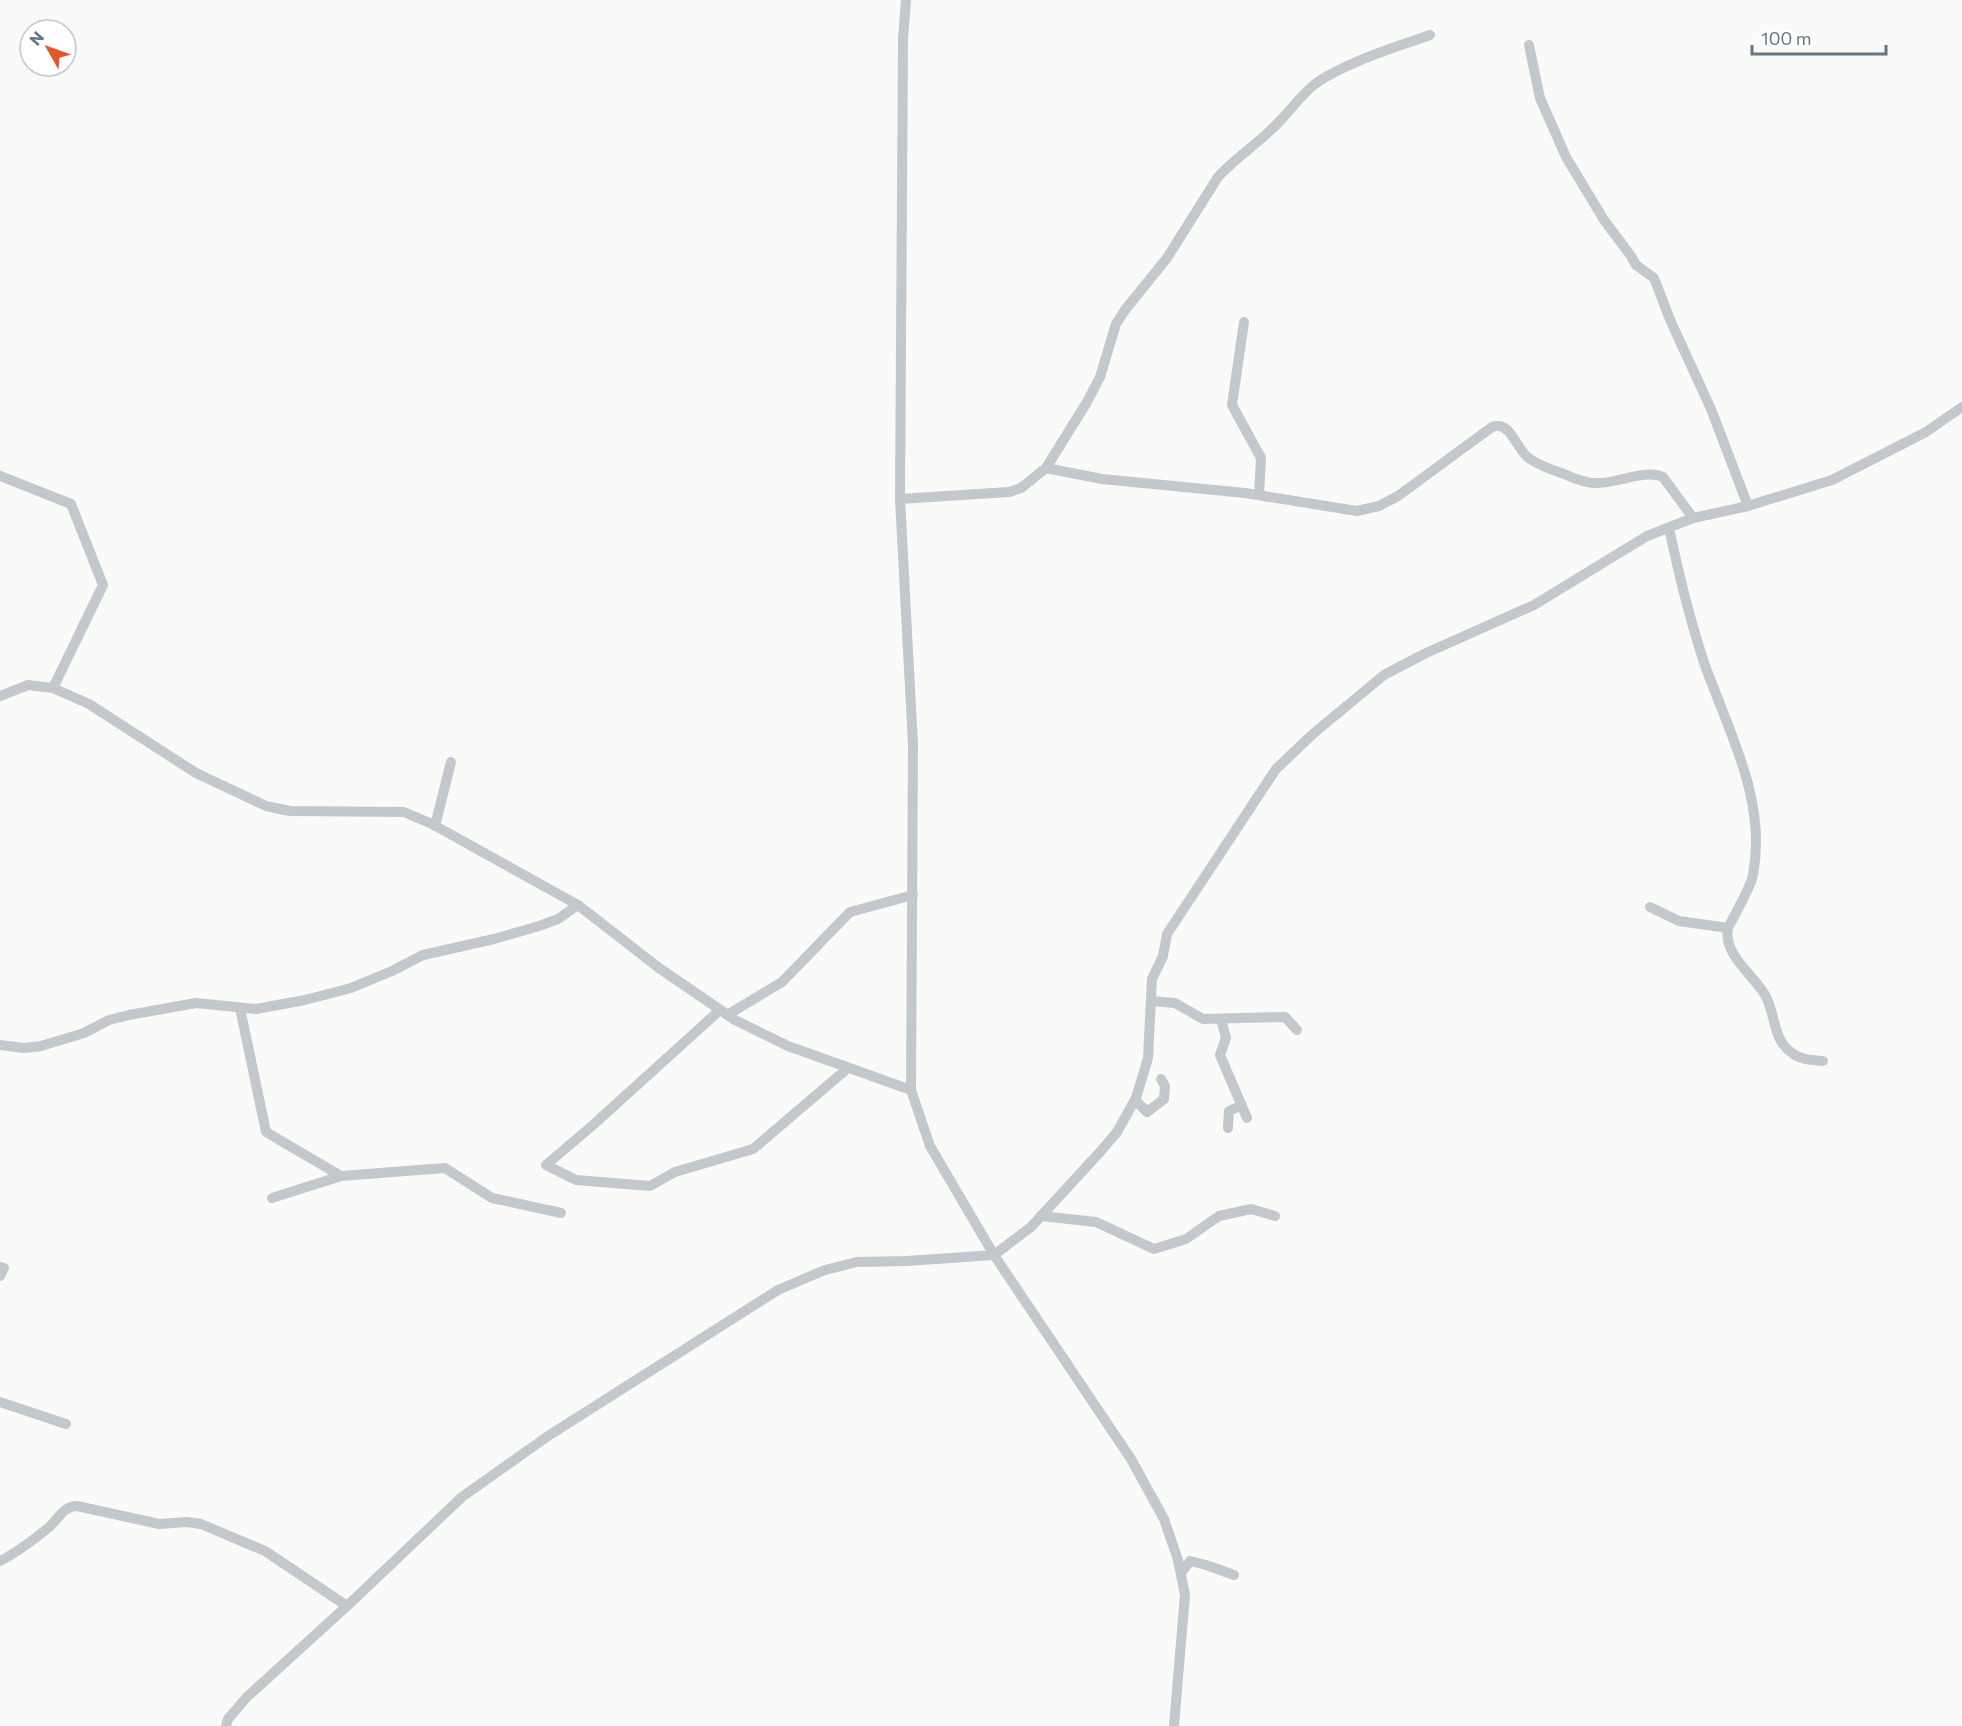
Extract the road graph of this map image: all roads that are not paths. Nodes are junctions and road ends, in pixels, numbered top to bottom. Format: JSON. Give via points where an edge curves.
{"nodes":[{"id":1,"x":906,"y":0,"type":"edge"},
{"id":2,"x":1430,"y":35,"type":"dead end"},
{"id":3,"x":1529,"y":45,"type":"dead end"},
{"id":4,"x":1244,"y":322,"type":"dead end"},
{"id":5,"x":1962,"y":407,"type":"edge"},
{"id":6,"x":1046,"y":468,"type":"junction"},
{"id":7,"x":0,"y":476,"type":"edge"},
{"id":8,"x":1259,"y":495,"type":"junction"},
{"id":9,"x":900,"y":499,"type":"junction"},
{"id":10,"x":1748,"y":506,"type":"junction"},
{"id":11,"x":1693,"y":518,"type":"junction"},
{"id":12,"x":1668,"y":528,"type":"junction"},
{"id":13,"x":53,"y":688,"type":"junction"},
{"id":14,"x":0,"y":696,"type":"edge"},
{"id":15,"x":451,"y":762,"type":"dead end"},
{"id":16,"x":435,"y":826,"type":"junction"},
{"id":17,"x":913,"y":895,"type":"junction"},
{"id":18,"x":578,"y":905,"type":"junction"},
{"id":19,"x":1650,"y":907,"type":"dead end"},
{"id":20,"x":1728,"y":928,"type":"junction"},
{"id":21,"x":1151,"y":1001,"type":"junction"},
{"id":22,"x":240,"y":1008,"type":"junction"},
{"id":23,"x":723,"y":1012,"type":"junction"},
{"id":24,"x":1221,"y":1019,"type":"junction"},
{"id":25,"x":1297,"y":1030,"type":"dead end"},
{"id":26,"x":0,"y":1045,"type":"edge"},
{"id":27,"x":1823,"y":1061,"type":"dead end"},
{"id":28,"x":848,"y":1068,"type":"junction"},
{"id":29,"x":1161,"y":1079,"type":"dead end"},
{"id":30,"x":912,"y":1090,"type":"junction"},
{"id":31,"x":1135,"y":1100,"type":"junction"},
{"id":32,"x":1240,"y":1106,"type":"junction"},
{"id":33,"x":1247,"y":1118,"type":"dead end"},
{"id":34,"x":1228,"y":1128,"type":"dead end"},
{"id":35,"x":341,"y":1176,"type":"junction"},
{"id":36,"x":272,"y":1198,"type":"dead end"},
{"id":37,"x":561,"y":1213,"type":"dead end"},
{"id":38,"x":1041,"y":1216,"type":"junction"},
{"id":39,"x":1275,"y":1216,"type":"dead end"},
{"id":40,"x":994,"y":1255,"type":"junction"},
{"id":41,"x":0,"y":1267,"type":"edge"},
{"id":42,"x":0,"y":1276,"type":"edge"},
{"id":43,"x":0,"y":1402,"type":"edge"},
{"id":44,"x":48,"y":1418,"type":"dead end"},
{"id":45,"x":0,"y":1561,"type":"edge"},
{"id":46,"x":1181,"y":1573,"type":"junction"},
{"id":47,"x":1234,"y":1575,"type":"dead end"},
{"id":48,"x":347,"y":1606,"type":"junction"},
{"id":49,"x":226,"y":1726,"type":"edge"},
{"id":50,"x":1174,"y":1726,"type":"edge"}],
"edges":[{"from":1,"to":9,"type":"street"},
{"from":2,"to":6,"type":"street","via":[[1318,82],[1218,177],[1167,258],[1116,324],[1088,402]]},
{"from":3,"to":10,"type":"street","via":[[1540,98],[1566,157],[1636,265],[1654,278]]},
{"from":4,"to":8,"type":"street","via":[[1232,405],[1261,458]]},
{"from":5,"to":10,"type":"street","via":[[1926,432],[1832,480]]},
{"from":6,"to":8,"type":"street","via":[[1102,479]]},
{"from":6,"to":9,"type":"street","via":[[1021,488],[1009,492]]},
{"from":7,"to":13,"type":"street","via":[[71,504],[103,585]]},
{"from":8,"to":11,"type":"street","via":[[1357,511],[1379,506],[1498,425],[1514,437],[1522,453],[1531,460],[1575,479],[1597,483],[1657,474]]},
{"from":9,"to":17,"type":"street","via":[[913,745]]},
{"from":10,"to":11,"type":"street"},
{"from":11,"to":12,"type":"street"},
{"from":12,"to":20,"type":"street","via":[[1688,611],[1746,772],[1754,811],[1753,876]]},
{"from":12,"to":21,"type":"street","via":[[1647,536],[1534,605],[1384,675],[1314,733],[1276,769],[1167,934],[1163,956],[1152,979]]},
{"from":13,"to":14,"type":"street","via":[[28,685]]},
{"from":13,"to":16,"type":"street","via":[[89,704],[196,773],[266,806],[290,811],[404,812]]},
{"from":15,"to":16,"type":"street"},
{"from":16,"to":18,"type":"street"},
{"from":17,"to":23,"type":"street","via":[[849,912],[782,982]]},
{"from":17,"to":30,"type":"street"},
{"from":18,"to":22,"type":"street","via":[[539,926],[423,955],[351,988],[256,1009]]},
{"from":18,"to":23,"type":"street"},
{"from":19,"to":20,"type":"street","via":[[1679,921]]},
{"from":20,"to":27,"type":"street","via":[[1733,954],[1766,996],[1781,1042],[1803,1059]]},
{"from":21,"to":24,"type":"street","via":[[1176,1003],[1203,1019]]},
{"from":21,"to":31,"type":"street","via":[[1148,1058]]},
{"from":22,"to":26,"type":"street","via":[[196,1003],[129,1014],[41,1046]]},
{"from":22,"to":35,"type":"street","via":[[266,1132]]},
{"from":23,"to":28,"type":"street","via":[[788,1046]]},
{"from":23,"to":28,"type":"street","via":[[546,1165],[576,1180],[650,1186],[675,1172],[753,1149]]},
{"from":24,"to":25,"type":"street","via":[[1286,1017]]},
{"from":24,"to":32,"type":"street","via":[[1226,1038],[1221,1055]]},
{"from":28,"to":30,"type":"street"},
{"from":29,"to":31,"type":"street","via":[[1164,1099],[1147,1112]]},
{"from":30,"to":40,"type":"street","via":[[930,1146]]},
{"from":31,"to":38,"type":"street","via":[[1117,1132]]},
{"from":32,"to":33,"type":"street"},
{"from":32,"to":34,"type":"street","via":[[1229,1111]]},
{"from":35,"to":36,"type":"street"},
{"from":35,"to":37,"type":"street","via":[[446,1168],[492,1198]]},
{"from":38,"to":39,"type":"street","via":[[1096,1222],[1154,1250],[1186,1239],[1219,1216],[1251,1209]]},
{"from":38,"to":40,"type":"street"},
{"from":40,"to":46,"type":"street","via":[[1131,1459],[1164,1519]]},
{"from":40,"to":48,"type":"street","via":[[857,1263],[825,1270],[778,1290],[548,1436],[462,1497]]},
{"from":41,"to":42,"type":"street","via":[[4,1268]]},
{"from":43,"to":44,"type":"street","via":[[66,1424]]},
{"from":45,"to":48,"type":"street","via":[[49,1528],[63,1511],[77,1506],[159,1524],[201,1524],[265,1551]]},
{"from":46,"to":47,"type":"street","via":[[1190,1561]]},
{"from":46,"to":50,"type":"street","via":[[1185,1595]]},
{"from":48,"to":49,"type":"street","via":[[247,1697]]}]}
